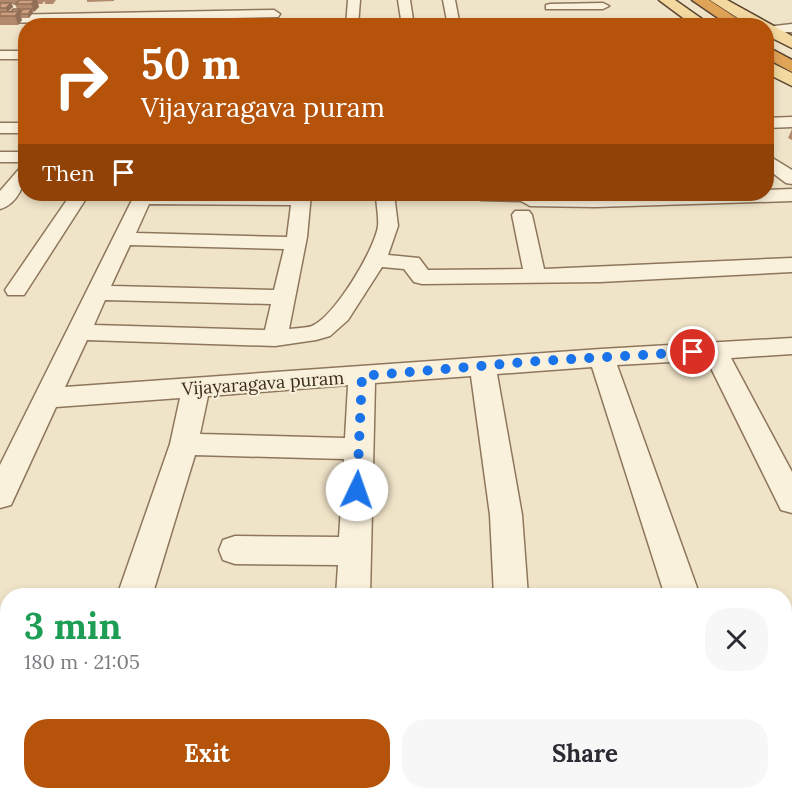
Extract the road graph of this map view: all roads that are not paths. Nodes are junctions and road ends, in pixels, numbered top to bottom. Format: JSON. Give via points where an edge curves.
{"nodes":[{"id":1,"x":276,"y":0,"type":"edge"},
{"id":2,"x":354,"y":0,"type":"edge"},
{"id":3,"x":404,"y":0,"type":"edge"},
{"id":4,"x":449,"y":0,"type":"edge"},
{"id":5,"x":597,"y":0,"type":"edge"},
{"id":6,"x":666,"y":0,"type":"edge"},
{"id":7,"x":685,"y":0,"type":"edge"},
{"id":8,"x":699,"y":0,"type":"edge"},
{"id":9,"x":717,"y":0,"type":"edge"},
{"id":10,"x":550,"y":7,"type":"dead end"},
{"id":11,"x":274,"y":14,"type":"junction"},
{"id":12,"x":182,"y":18,"type":"edge"},
{"id":13,"x":272,"y":18,"type":"edge"},
{"id":14,"x":353,"y":18,"type":"edge"},
{"id":15,"x":407,"y":18,"type":"edge"},
{"id":16,"x":452,"y":18,"type":"edge"},
{"id":17,"x":693,"y":18,"type":"edge"},
{"id":18,"x":713,"y":18,"type":"edge"},
{"id":19,"x":728,"y":18,"type":"edge"},
{"id":20,"x":745,"y":18,"type":"edge"},
{"id":21,"x":0,"y":20,"type":"edge"},
{"id":22,"x":18,"y":21,"type":"edge"},
{"id":23,"x":792,"y":28,"type":"edge"},
{"id":24,"x":774,"y":30,"type":"edge"},
{"id":25,"x":774,"y":35,"type":"edge"},
{"id":26,"x":774,"y":39,"type":"edge"},
{"id":27,"x":792,"y":43,"type":"edge"},
{"id":28,"x":0,"y":55,"type":"edge"},
{"id":29,"x":18,"y":55,"type":"edge"},
{"id":30,"x":774,"y":56,"type":"edge"},
{"id":31,"x":792,"y":56,"type":"edge"},
{"id":32,"x":792,"y":67,"type":"edge"},
{"id":33,"x":774,"y":70,"type":"edge"},
{"id":34,"x":792,"y":81,"type":"edge"},
{"id":35,"x":792,"y":122,"type":"edge"},
{"id":36,"x":774,"y":123,"type":"edge"},
{"id":37,"x":0,"y":128,"type":"edge"},
{"id":38,"x":18,"y":128,"type":"edge"},
{"id":39,"x":0,"y":157,"type":"edge"},
{"id":40,"x":18,"y":157,"type":"edge"},
{"id":41,"x":774,"y":165,"type":"edge"},
{"id":42,"x":792,"y":180,"type":"edge"},
{"id":43,"x":18,"y":182,"type":"edge"},
{"id":44,"x":774,"y":195,"type":"edge"},
{"id":45,"x":792,"y":195,"type":"edge"},
{"id":46,"x":75,"y":201,"type":"edge"},
{"id":47,"x":141,"y":201,"type":"edge"},
{"id":48,"x":301,"y":201,"type":"edge"},
{"id":49,"x":386,"y":201,"type":"edge"},
{"id":50,"x":527,"y":202,"type":"edge"},
{"id":51,"x":0,"y":203,"type":"edge"},
{"id":52,"x":123,"y":239,"type":"junction"},
{"id":53,"x":295,"y":243,"type":"junction"},
{"id":54,"x":374,"y":260,"type":"junction"},
{"id":55,"x":792,"y":265,"type":"edge"},
{"id":56,"x":535,"y":276,"type":"junction"},
{"id":57,"x":16,"y":290,"type":"dead end"},
{"id":58,"x":97,"y":293,"type":"junction"},
{"id":59,"x":283,"y":297,"type":"junction"},
{"id":60,"x":79,"y":332,"type":"junction"},
{"id":61,"x":275,"y":338,"type":"junction"},
{"id":62,"x":792,"y":346,"type":"edge"},
{"id":63,"x":716,"y":351,"type":"junction"},
{"id":64,"x":602,"y":357,"type":"junction"},
{"id":65,"x":483,"y":368,"type":"junction"},
{"id":66,"x":362,"y":376,"type":"junction"},
{"id":67,"x":196,"y":387,"type":"junction"},
{"id":68,"x":47,"y":398,"type":"junction"},
{"id":69,"x":184,"y":444,"type":"junction"},
{"id":70,"x":359,"y":449,"type":"junction"},
{"id":71,"x":4,"y":480,"type":"edge"},
{"id":72,"x":792,"y":501,"type":"edge"},
{"id":73,"x":235,"y":550,"type":"dead end"},
{"id":74,"x":355,"y":551,"type":"junction"},
{"id":75,"x":137,"y":588,"type":"edge"},
{"id":76,"x":353,"y":588,"type":"edge"},
{"id":77,"x":511,"y":588,"type":"edge"},
{"id":78,"x":680,"y":588,"type":"edge"}],
"edges":[{"from":1,"to":11,"type":"street"},
{"from":2,"to":14,"type":"street"},
{"from":3,"to":15,"type":"street"},
{"from":4,"to":16,"type":"street"},
{"from":5,"to":10,"type":"street","via":[[603,6]]},
{"from":6,"to":17,"type":"main road"},
{"from":7,"to":18,"type":"highway"},
{"from":8,"to":19,"type":"highway"},
{"from":9,"to":20,"type":"main road"},
{"from":11,"to":12,"type":"street"},
{"from":11,"to":13,"type":"street"},
{"from":21,"to":22,"type":"street"},
{"from":23,"to":24,"type":"street"},
{"from":25,"to":27,"type":"main road"},
{"from":26,"to":31,"type":"highway"},
{"from":28,"to":29,"type":"street"},
{"from":30,"to":32,"type":"highway"},
{"from":33,"to":34,"type":"main road"},
{"from":35,"to":36,"type":"street"},
{"from":37,"to":38,"type":"street"},
{"from":39,"to":40,"type":"street"},
{"from":41,"to":42,"type":"street"},
{"from":43,"to":51,"type":"street"},
{"from":44,"to":45,"type":"street"},
{"from":46,"to":57,"type":"street"},
{"from":47,"to":52,"type":"street"},
{"from":48,"to":53,"type":"street"},
{"from":49,"to":54,"type":"street","via":[[388,227]]},
{"from":50,"to":56,"type":"street"},
{"from":52,"to":53,"type":"street"},
{"from":52,"to":58,"type":"street"},
{"from":53,"to":59,"type":"street"},
{"from":54,"to":56,"type":"street","via":[[411,263],[422,277]]},
{"from":54,"to":61,"type":"street","via":[[339,319],[322,331]]},
{"from":55,"to":56,"type":"street"},
{"from":58,"to":59,"type":"street"},
{"from":58,"to":60,"type":"street"},
{"from":59,"to":61,"type":"street"},
{"from":60,"to":61,"type":"street"},
{"from":60,"to":68,"type":"street"},
{"from":62,"to":63,"type":"street","name":"Vijayaragava puram"},
{"from":63,"to":64,"type":"street","name":"Vijayaragava puram"},
{"from":63,"to":72,"type":"street"},
{"from":64,"to":65,"type":"street","name":"Vijayaragava puram"},
{"from":64,"to":78,"type":"street"},
{"from":65,"to":66,"type":"street","name":"Vijayaragava puram"},
{"from":65,"to":77,"type":"street","via":[[506,515]]},
{"from":66,"to":67,"type":"street","name":"Vijayaragava puram"},
{"from":66,"to":70,"type":"street"},
{"from":67,"to":68,"type":"street","name":"Vijayaragava puram"},
{"from":67,"to":69,"type":"street"},
{"from":68,"to":71,"type":"street"},
{"from":69,"to":70,"type":"street"},
{"from":69,"to":75,"type":"street"},
{"from":70,"to":74,"type":"street"},
{"from":73,"to":74,"type":"street"},
{"from":74,"to":76,"type":"street"}]}
